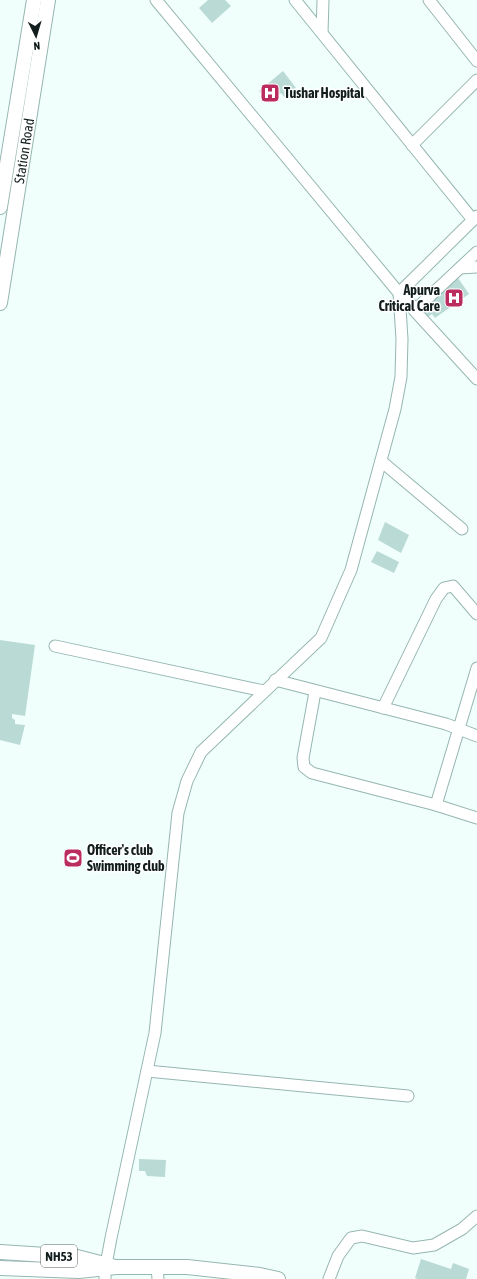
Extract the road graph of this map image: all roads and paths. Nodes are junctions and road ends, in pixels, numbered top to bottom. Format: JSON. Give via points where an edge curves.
{"nodes":[{"id":1,"x":34,"y":0,"type":"edge"},
{"id":2,"x":48,"y":0,"type":"edge"},
{"id":3,"x":156,"y":0,"type":"edge"},
{"id":4,"x":295,"y":0,"type":"edge"},
{"id":5,"x":323,"y":0,"type":"edge"},
{"id":6,"x":429,"y":0,"type":"edge"},
{"id":7,"x":322,"y":34,"type":"junction"},
{"id":8,"x":477,"y":61,"type":"edge"},
{"id":9,"x":477,"y":80,"type":"edge"},
{"id":10,"x":412,"y":145,"type":"junction"},
{"id":11,"x":0,"y":207,"type":"edge"},
{"id":12,"x":475,"y":218,"type":"edge"},
{"id":13,"x":477,"y":252,"type":"edge"},
{"id":14,"x":477,"y":267,"type":"edge"},
{"id":15,"x":460,"y":268,"type":"junction"},
{"id":16,"x":399,"y":293,"type":"junction"},
{"id":17,"x":0,"y":303,"type":"edge"},
{"id":18,"x":416,"y":309,"type":"junction"},
{"id":19,"x":477,"y":379,"type":"edge"},
{"id":20,"x":381,"y":461,"type":"junction"},
{"id":21,"x":462,"y":529,"type":"dead end"},
{"id":22,"x":477,"y":614,"type":"edge"},
{"id":23,"x":54,"y":646,"type":"dead end"},
{"id":24,"x":477,"y":668,"type":"edge"},
{"id":25,"x":275,"y":680,"type":"junction"},
{"id":26,"x":264,"y":691,"type":"junction"},
{"id":27,"x":315,"y":692,"type":"junction"},
{"id":28,"x":383,"y":708,"type":"junction"},
{"id":29,"x":458,"y":729,"type":"junction"},
{"id":30,"x":477,"y":736,"type":"edge"},
{"id":31,"x":436,"y":805,"type":"junction"},
{"id":32,"x":477,"y":818,"type":"edge"},
{"id":33,"x":147,"y":1071,"type":"junction"},
{"id":34,"x":408,"y":1096,"type":"dead end"},
{"id":35,"x":477,"y":1216,"type":"edge"},
{"id":36,"x":0,"y":1252,"type":"edge"},
{"id":37,"x":0,"y":1268,"type":"edge"},
{"id":38,"x":108,"y":1270,"type":"edge"},
{"id":39,"x":158,"y":1272,"type":"edge"},
{"id":40,"x":206,"y":1274,"type":"edge"},
{"id":41,"x":260,"y":1277,"type":"edge"},
{"id":42,"x":278,"y":1279,"type":"edge"},
{"id":43,"x":328,"y":1279,"type":"edge"}],
"edges":[{"from":1,"to":11,"type":"main road","name":"Station Road"},
{"from":2,"to":17,"type":"main road","name":"Station Road"},
{"from":3,"to":16,"type":"street"},
{"from":4,"to":7,"type":"street"},
{"from":5,"to":7,"type":"street"},
{"from":6,"to":8,"type":"street"},
{"from":7,"to":10,"type":"street"},
{"from":9,"to":10,"type":"street"},
{"from":10,"to":12,"type":"street"},
{"from":12,"to":16,"type":"street"},
{"from":13,"to":15,"type":"street"},
{"from":14,"to":15,"type":"street"},
{"from":15,"to":18,"type":"street"},
{"from":16,"to":18,"type":"street"},
{"from":16,"to":20,"type":"street","via":[[401,377]]},
{"from":18,"to":19,"type":"street","via":[[414,310]]},
{"from":20,"to":21,"type":"street"},
{"from":20,"to":25,"type":"street","via":[[350,570],[321,638]]},
{"from":22,"to":28,"type":"street","via":[[453,586],[444,588],[436,599]]},
{"from":23,"to":26,"type":"street"},
{"from":24,"to":29,"type":"street"},
{"from":25,"to":26,"type":"street"},
{"from":25,"to":27,"type":"street"},
{"from":26,"to":33,"type":"street","via":[[201,752],[187,781],[178,813],[155,1033]]},
{"from":27,"to":28,"type":"street"},
{"from":27,"to":31,"type":"street","via":[[303,758],[307,770]]},
{"from":28,"to":29,"type":"street"},
{"from":29,"to":30,"type":"street"},
{"from":29,"to":31,"type":"street"},
{"from":31,"to":32,"type":"street"},
{"from":33,"to":34,"type":"street"},
{"from":33,"to":38,"type":"street"},
{"from":35,"to":43,"type":"street","via":[[462,1230],[434,1245],[413,1248],[362,1236],[351,1238],[338,1256]]},
{"from":36,"to":38,"type":"main road","number":"NH53","via":[[77,1257]]},
{"from":37,"to":38,"type":"main road","number":"NH53"},
{"from":38,"to":39,"type":"main road"},
{"from":39,"to":40,"type":"main road"},
{"from":40,"to":41,"type":"main road"},
{"from":41,"to":42,"type":"main road"}]}
